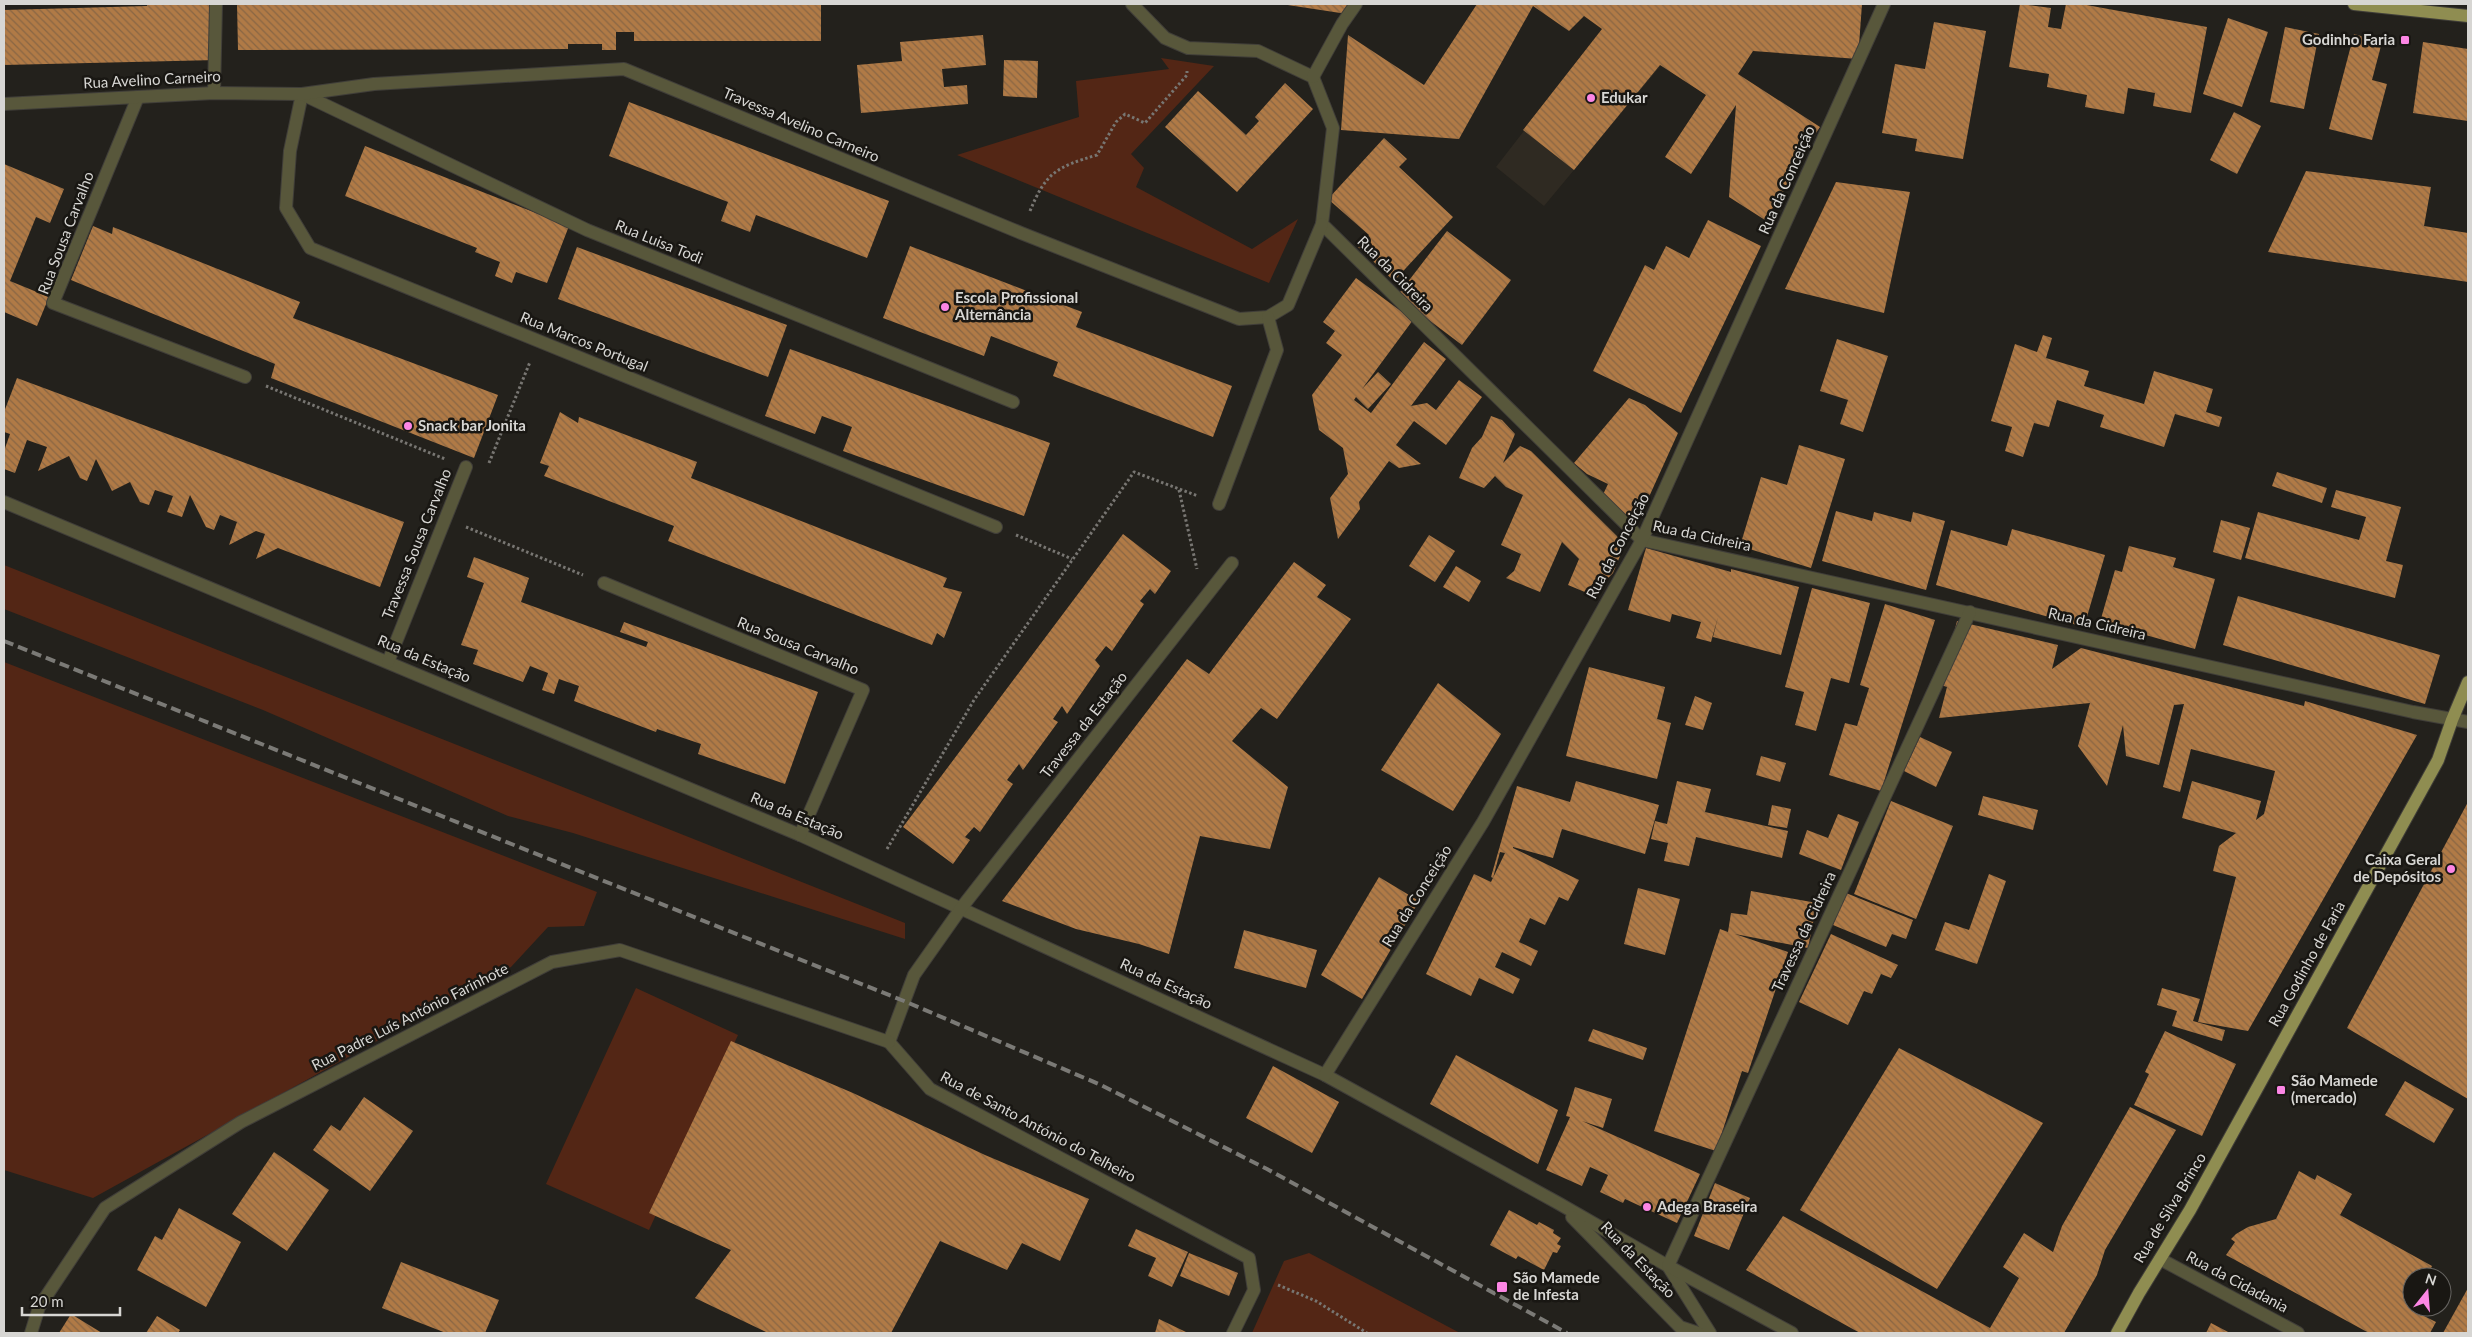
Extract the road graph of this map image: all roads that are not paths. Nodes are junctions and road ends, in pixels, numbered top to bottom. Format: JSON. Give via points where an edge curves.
{"nodes":[{"id":1,"x":216,"y":4,"type":"edge"},
{"id":2,"x":1132,"y":4,"type":"edge"},
{"id":3,"x":1356,"y":4,"type":"edge"},
{"id":4,"x":1884,"y":4,"type":"edge"},
{"id":5,"x":2354,"y":4,"type":"edge"},
{"id":6,"x":2468,"y":16,"type":"edge"},
{"id":7,"x":1313,"y":77,"type":"junction"},
{"id":8,"x":214,"y":93,"type":"junction"},
{"id":9,"x":302,"y":94,"type":"junction"},
{"id":10,"x":138,"y":97,"type":"junction"},
{"id":11,"x":4,"y":104,"type":"edge"},
{"id":12,"x":1322,"y":224,"type":"junction"},
{"id":13,"x":1268,"y":318,"type":"junction"},
{"id":14,"x":245,"y":377,"type":"road end"},
{"id":15,"x":1012,"y":402,"type":"dead end"},
{"id":16,"x":466,"y":467,"type":"road end"},
{"id":17,"x":4,"y":502,"type":"edge"},
{"id":18,"x":1219,"y":504,"type":"road end"},
{"id":19,"x":996,"y":527,"type":"road end"},
{"id":20,"x":1642,"y":540,"type":"junction"},
{"id":21,"x":1232,"y":563,"type":"dead end"},
{"id":22,"x":604,"y":584,"type":"road end"},
{"id":23,"x":1970,"y":612,"type":"junction"},
{"id":24,"x":388,"y":662,"type":"junction"},
{"id":25,"x":2468,"y":682,"type":"edge"},
{"id":26,"x":2452,"y":720,"type":"junction"},
{"id":27,"x":2468,"y":722,"type":"edge"},
{"id":28,"x":800,"y":835,"type":"junction"},
{"id":29,"x":962,"y":907,"type":"junction"},
{"id":30,"x":890,"y":1042,"type":"junction"},
{"id":31,"x":1325,"y":1075,"type":"junction"},
{"id":32,"x":2252,"y":1100,"type":"joint"},
{"id":33,"x":1558,"y":1203,"type":"junction"},
{"id":34,"x":2160,"y":1259,"type":"junction"},
{"id":35,"x":1668,"y":1266,"type":"junction"},
{"id":36,"x":31,"y":1333,"type":"edge"},
{"id":37,"x":1233,"y":1333,"type":"edge"},
{"id":38,"x":1698,"y":1333,"type":"edge"},
{"id":39,"x":1710,"y":1333,"type":"edge"},
{"id":40,"x":1792,"y":1333,"type":"edge"},
{"id":41,"x":2117,"y":1333,"type":"edge"},
{"id":42,"x":2298,"y":1333,"type":"edge"}],
"edges":[{"from":1,"to":8,"type":"street"},
{"from":2,"to":7,"type":"street","via":[[1166,38],[1188,48],[1258,51]]},
{"from":3,"to":7,"type":"street"},
{"from":4,"to":20,"type":"street","name":"Rua da Conceição"},
{"from":5,"to":6,"type":"main road"},
{"from":7,"to":12,"type":"street","via":[[1334,128]]},
{"from":8,"to":9,"type":"street","name":"Rua Avelino Carneiro"},
{"from":8,"to":10,"type":"street","name":"Rua Avelino Carneiro"},
{"from":9,"to":13,"type":"street","name":"Travessa Avelino Carneiro","via":[[374,84],[624,69],[1021,234],[1239,319]]},
{"from":9,"to":15,"type":"street","name":"Rua Luisa Todi","via":[[587,230]]},
{"from":9,"to":19,"type":"street","name":"Rua Marcos Portugal","via":[[290,151],[286,208],[310,248]]},
{"from":10,"to":11,"type":"street","name":"Rua Avelino Carneiro"},
{"from":10,"to":14,"type":"street","name":"Rua Sousa Carvalho","via":[[52,304]]},
{"from":12,"to":13,"type":"street","via":[[1288,306]]},
{"from":12,"to":20,"type":"street","name":"Rua da Cidreira"},
{"from":13,"to":18,"type":"street","via":[[1277,350]]},
{"from":16,"to":24,"type":"street","name":"Travessa Sousa Carvalho"},
{"from":17,"to":24,"type":"street","name":"Rua da Estação"},
{"from":20,"to":23,"type":"street","name":"Rua da Cidreira"},
{"from":20,"to":31,"type":"street","name":"Rua da Conceição","via":[[1483,822]]},
{"from":21,"to":29,"type":"street","name":"Travessa da Estação"},
{"from":22,"to":28,"type":"street","name":"Rua Sousa Carvalho","via":[[863,690]]},
{"from":23,"to":26,"type":"street","name":"Rua da Cidreira"},
{"from":23,"to":35,"type":"street","name":"Travessa da Cidreira"},
{"from":24,"to":28,"type":"street","name":"Rua da Estação"},
{"from":25,"to":26,"type":"main road","name":"Rua Godinho de Faria"},
{"from":26,"to":27,"type":"street","name":"Rua da Cidreira"},
{"from":26,"to":32,"type":"main road","name":"Rua Godinho de Faria","via":[[2438,760]]},
{"from":28,"to":29,"type":"street","name":"Rua da Estação"},
{"from":29,"to":30,"type":"street","via":[[914,975]]},
{"from":29,"to":31,"type":"street","name":"Rua da Estação"},
{"from":30,"to":36,"type":"street","name":"Rua Padre Luís António Farinhote","via":[[620,950],[552,962],[241,1122],[105,1208],[39,1307]]},
{"from":30,"to":37,"type":"street","name":"Rua de Santo António do Telheiro","via":[[930,1089],[1249,1258],[1254,1290]]},
{"from":31,"to":33,"type":"street","name":"Rua da Estação"},
{"from":32,"to":34,"type":"main road","name":"Rua de Silva Brinco"},
{"from":33,"to":35,"type":"street","name":"Rua da Estação"},
{"from":33,"to":38,"type":"street","name":"Rua da Estação","via":[[1680,1326]]},
{"from":34,"to":41,"type":"main road","name":"Rua de Silva Brinco"},
{"from":34,"to":42,"type":"street","name":"Rua da Cidadania"},
{"from":35,"to":39,"type":"street","name":"Rua da Estação"},
{"from":35,"to":40,"type":"street","name":"Rua da Estação"}]}
